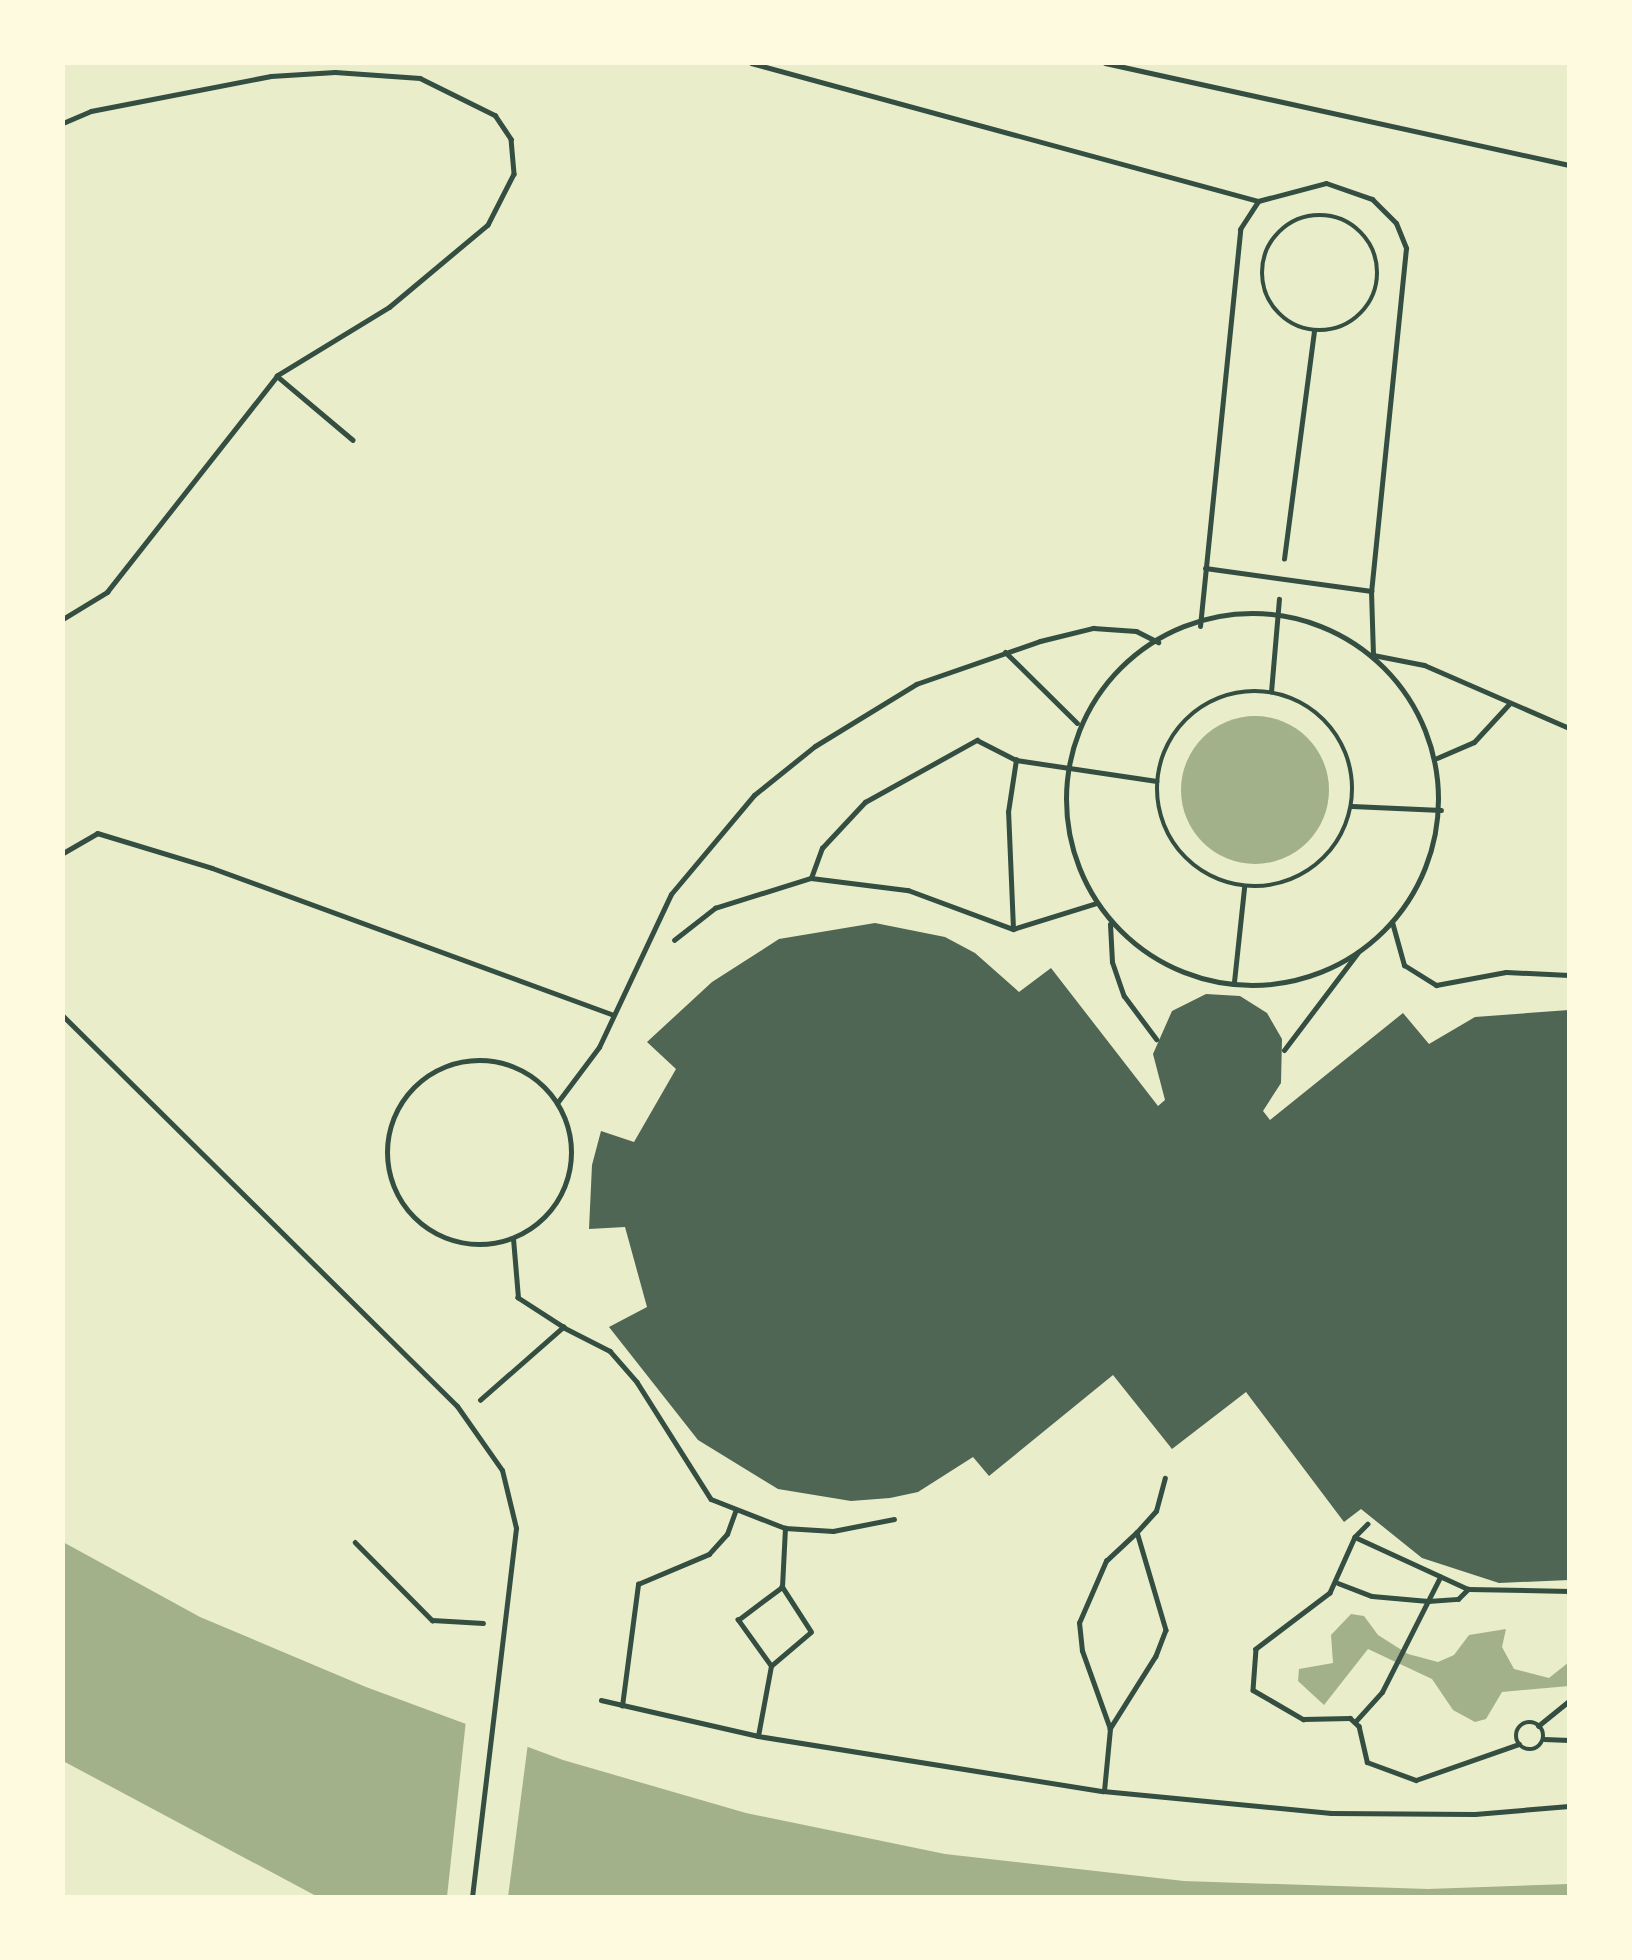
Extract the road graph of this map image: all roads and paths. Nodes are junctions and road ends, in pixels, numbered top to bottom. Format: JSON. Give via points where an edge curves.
{"nodes":[{"id":1,"x":751,"y":63,"type":"edge"},
{"id":2,"x":1105,"y":63,"type":"edge"},
{"id":3,"x":63,"y":123,"type":"edge"},
{"id":4,"x":1569,"y":165,"type":"edge"},
{"id":5,"x":1258,"y":201,"type":"junction"},
{"id":6,"x":1314,"y":331,"type":"junction"},
{"id":7,"x":277,"y":376,"type":"junction"},
{"id":8,"x":353,"y":440,"type":"dead end"},
{"id":9,"x":1205,"y":568,"type":"junction"},
{"id":10,"x":1282,"y":578,"type":"junction"},
{"id":11,"x":1371,"y":591,"type":"junction"},
{"id":12,"x":63,"y":619,"type":"edge"},
{"id":13,"x":1276,"y":619,"type":"junction"},
{"id":14,"x":1200,"y":626,"type":"junction"},
{"id":15,"x":1158,"y":642,"type":"junction"},
{"id":16,"x":1005,"y":652,"type":"junction"},
{"id":17,"x":1373,"y":655,"type":"junction"},
{"id":18,"x":1271,"y":692,"type":"junction"},
{"id":19,"x":1510,"y":703,"type":"junction"},
{"id":20,"x":1077,"y":723,"type":"junction"},
{"id":21,"x":1569,"y":728,"type":"edge"},
{"id":22,"x":1437,"y":758,"type":"junction"},
{"id":23,"x":1016,"y":760,"type":"junction"},
{"id":24,"x":1063,"y":767,"type":"junction"},
{"id":25,"x":1156,"y":782,"type":"junction"},
{"id":26,"x":1352,"y":806,"type":"junction"},
{"id":27,"x":1441,"y":810,"type":"junction"},
{"id":28,"x":63,"y":853,"type":"edge"},
{"id":29,"x":811,"y":878,"type":"junction"},
{"id":30,"x":1244,"y":888,"type":"junction"},
{"id":31,"x":1094,"y":904,"type":"junction"},
{"id":32,"x":1392,"y":922,"type":"junction"},
{"id":33,"x":1110,"y":924,"type":"junction"},
{"id":34,"x":1013,"y":929,"type":"junction"},
{"id":35,"x":671,"y":943,"type":"dead end"},
{"id":36,"x":1361,"y":948,"type":"junction"},
{"id":37,"x":1569,"y":975,"type":"edge"},
{"id":38,"x":1234,"y":982,"type":"junction"},
{"id":39,"x":613,"y":1015,"type":"junction"},
{"id":40,"x":63,"y":1016,"type":"edge"},
{"id":41,"x":1156,"y":1039,"type":"dead end"},
{"id":42,"x":1284,"y":1050,"type":"dead end"},
{"id":43,"x":557,"y":1102,"type":"junction"},
{"id":44,"x":513,"y":1239,"type":"junction"},
{"id":45,"x":563,"y":1326,"type":"junction"},
{"id":46,"x":464,"y":1415,"type":"junction"},
{"id":47,"x":1165,"y":1478,"type":"dead end"},
{"id":48,"x":736,"y":1512,"type":"junction"},
{"id":49,"x":894,"y":1518,"type":"dead end"},
{"id":50,"x":1368,"y":1524,"type":"dead end"},
{"id":51,"x":785,"y":1528,"type":"junction"},
{"id":52,"x":1138,"y":1532,"type":"junction"},
{"id":53,"x":1355,"y":1537,"type":"junction"},
{"id":54,"x":355,"y":1542,"type":"dead end"},
{"id":55,"x":1440,"y":1577,"type":"junction"},
{"id":56,"x":1338,"y":1583,"type":"junction"},
{"id":57,"x":782,"y":1587,"type":"junction"},
{"id":58,"x":1468,"y":1589,"type":"junction"},
{"id":59,"x":1569,"y":1591,"type":"edge"},
{"id":60,"x":1428,"y":1601,"type":"junction"},
{"id":61,"x":509,"y":1625,"type":"junction"},
{"id":62,"x":771,"y":1666,"type":"junction"},
{"id":63,"x":601,"y":1700,"type":"dead end"},
{"id":64,"x":1569,"y":1701,"type":"edge"},
{"id":65,"x":622,"y":1706,"type":"junction"},
{"id":66,"x":1355,"y":1722,"type":"junction"},
{"id":67,"x":1538,"y":1726,"type":"junction"},
{"id":68,"x":1110,"y":1729,"type":"junction"},
{"id":69,"x":758,"y":1736,"type":"junction"},
{"id":70,"x":1544,"y":1740,"type":"junction"},
{"id":71,"x":1569,"y":1740,"type":"edge"},
{"id":72,"x":1519,"y":1744,"type":"junction"},
{"id":73,"x":1104,"y":1791,"type":"junction"},
{"id":74,"x":1569,"y":1806,"type":"edge"},
{"id":75,"x":472,"y":1897,"type":"edge"}],
"edges":[{"from":1,"to":5,"type":"lane"},
{"from":2,"to":4,"type":"lane"},
{"from":3,"to":7,"type":"path","via":[[90,111],[247,81],[335,72],[420,78],[495,115],[511,139],[514,174],[488,225],[390,307]]},
{"from":5,"to":9,"type":"lane","via":[[1240,229],[1230,282]]},
{"from":5,"to":11,"type":"lane","via":[[1326,183],[1372,199],[1395,223],[1406,248]]},
{"from":6,"to":6,"type":"path","via":[[1279,313],[1267,297],[1263,267],[1272,239],[1287,225],[1325,215],[1364,236],[1378,279],[1364,312],[1350,323]]},
{"from":6,"to":10,"type":"path"},
{"from":7,"to":8,"type":"path"},
{"from":7,"to":12,"type":"path","via":[[107,592]]},
{"from":9,"to":10,"type":"lane"},
{"from":9,"to":14,"type":"lane"},
{"from":10,"to":11,"type":"lane"},
{"from":10,"to":13,"type":"path"},
{"from":11,"to":17,"type":"lane"},
{"from":13,"to":14,"type":"lane"},
{"from":13,"to":17,"type":"lane","via":[[1348,638]]},
{"from":13,"to":18,"type":"path"},
{"from":14,"to":15,"type":"lane"},
{"from":15,"to":16,"type":"lane","via":[[1136,631],[1093,628]]},
{"from":15,"to":20,"type":"lane","via":[[1112,678]]},
{"from":16,"to":20,"type":"lane"},
{"from":16,"to":39,"type":"lane","via":[[905,691],[816,746],[754,795],[671,894]]},
{"from":17,"to":19,"type":"lane","via":[[1424,665]]},
{"from":17,"to":22,"type":"lane","via":[[1414,701]]},
{"from":18,"to":25,"type":"path","via":[[1238,692],[1182,722],[1164,750]]},
{"from":18,"to":26,"type":"path","via":[[1326,720],[1344,746]]},
{"from":19,"to":21,"type":"lane"},
{"from":19,"to":22,"type":"lane","via":[[1474,742]]},
{"from":20,"to":24,"type":"lane"},
{"from":22,"to":27,"type":"lane"},
{"from":23,"to":24,"type":"path"},
{"from":23,"to":29,"type":"path","via":[[977,740],[933,759],[841,822]]},
{"from":23,"to":34,"type":"path","via":[[1008,812]]},
{"from":24,"to":25,"type":"path"},
{"from":24,"to":31,"type":"lane","via":[[1070,853]]},
{"from":25,"to":30,"type":"path","via":[[1160,814],[1173,844],[1197,868]]},
{"from":26,"to":27,"type":"path"},
{"from":26,"to":30,"type":"path","via":[[1341,838],[1321,863],[1292,881]]},
{"from":27,"to":32,"type":"lane","via":[[1426,870]]},
{"from":28,"to":39,"type":"lane","via":[[97,834],[212,868]]},
{"from":29,"to":34,"type":"path","via":[[908,890]]},
{"from":29,"to":35,"type":"path","via":[[715,908]]},
{"from":30,"to":38,"type":"path"},
{"from":31,"to":33,"type":"lane"},
{"from":31,"to":34,"type":"path"},
{"from":32,"to":36,"type":"lane"},
{"from":32,"to":37,"type":"lane","via":[[1405,965],[1436,985],[1506,972]]},
{"from":33,"to":38,"type":"lane","via":[[1181,969]]},
{"from":33,"to":41,"type":"lane","via":[[1112,962],[1124,996]]},
{"from":36,"to":38,"type":"lane","via":[[1289,978]]},
{"from":36,"to":42,"type":"lane"},
{"from":39,"to":43,"type":"lane"},
{"from":40,"to":46,"type":"lane"},
{"from":43,"to":44,"type":"lane","via":[[571,1142],[564,1189],[551,1210]]},
{"from":43,"to":44,"type":"lane","via":[[515,1068],[468,1061],[424,1078],[394,1115],[387,1163],[404,1207],[442,1237],[465,1243]]},
{"from":44,"to":45,"type":"path","via":[[518,1298]]},
{"from":45,"to":46,"type":"path"},
{"from":45,"to":48,"type":"path","via":[[610,1351],[711,1499]]},
{"from":46,"to":61,"type":"lane","via":[[502,1470],[516,1528]]},
{"from":47,"to":52,"type":"path","via":[[1156,1511]]},
{"from":48,"to":51,"type":"path"},
{"from":48,"to":65,"type":"path","via":[[727,1534],[709,1554],[638,1584]]},
{"from":49,"to":51,"type":"path","via":[[833,1531]]},
{"from":50,"to":53,"type":"path"},
{"from":51,"to":57,"type":"path"},
{"from":52,"to":68,"type":"path","via":[[1166,1630],[1157,1656]]},
{"from":52,"to":68,"type":"path","via":[[1106,1561],[1079,1623],[1082,1651]]},
{"from":53,"to":55,"type":"path"},
{"from":53,"to":56,"type":"path"},
{"from":54,"to":61,"type":"path","via":[[432,1620]]},
{"from":55,"to":58,"type":"path"},
{"from":55,"to":60,"type":"path"},
{"from":56,"to":60,"type":"path","via":[[1371,1596]]},
{"from":56,"to":66,"type":"path","via":[[1292,1624],[1268,1634],[1256,1649],[1251,1677],[1262,1700],[1292,1715]]},
{"from":57,"to":62,"type":"path","via":[[811,1632]]},
{"from":57,"to":62,"type":"path","via":[[738,1620]]},
{"from":58,"to":59,"type":"path"},
{"from":58,"to":60,"type":"path","via":[[1458,1599]]},
{"from":60,"to":66,"type":"path","via":[[1382,1692]]},
{"from":61,"to":75,"type":"lane"},
{"from":62,"to":69,"type":"path"},
{"from":63,"to":65,"type":"path"},
{"from":64,"to":67,"type":"path"},
{"from":65,"to":69,"type":"path"},
{"from":66,"to":72,"type":"path","via":[[1367,1762],[1416,1780]]},
{"from":67,"to":70,"type":"path"},
{"from":67,"to":72,"type":"path","via":[[1522,1726]]},
{"from":68,"to":73,"type":"path"},
{"from":69,"to":73,"type":"path"},
{"from":70,"to":71,"type":"path"},
{"from":70,"to":72,"type":"path","via":[[1530,1750]]},
{"from":73,"to":74,"type":"path","via":[[1331,1813],[1475,1814]]}]}
